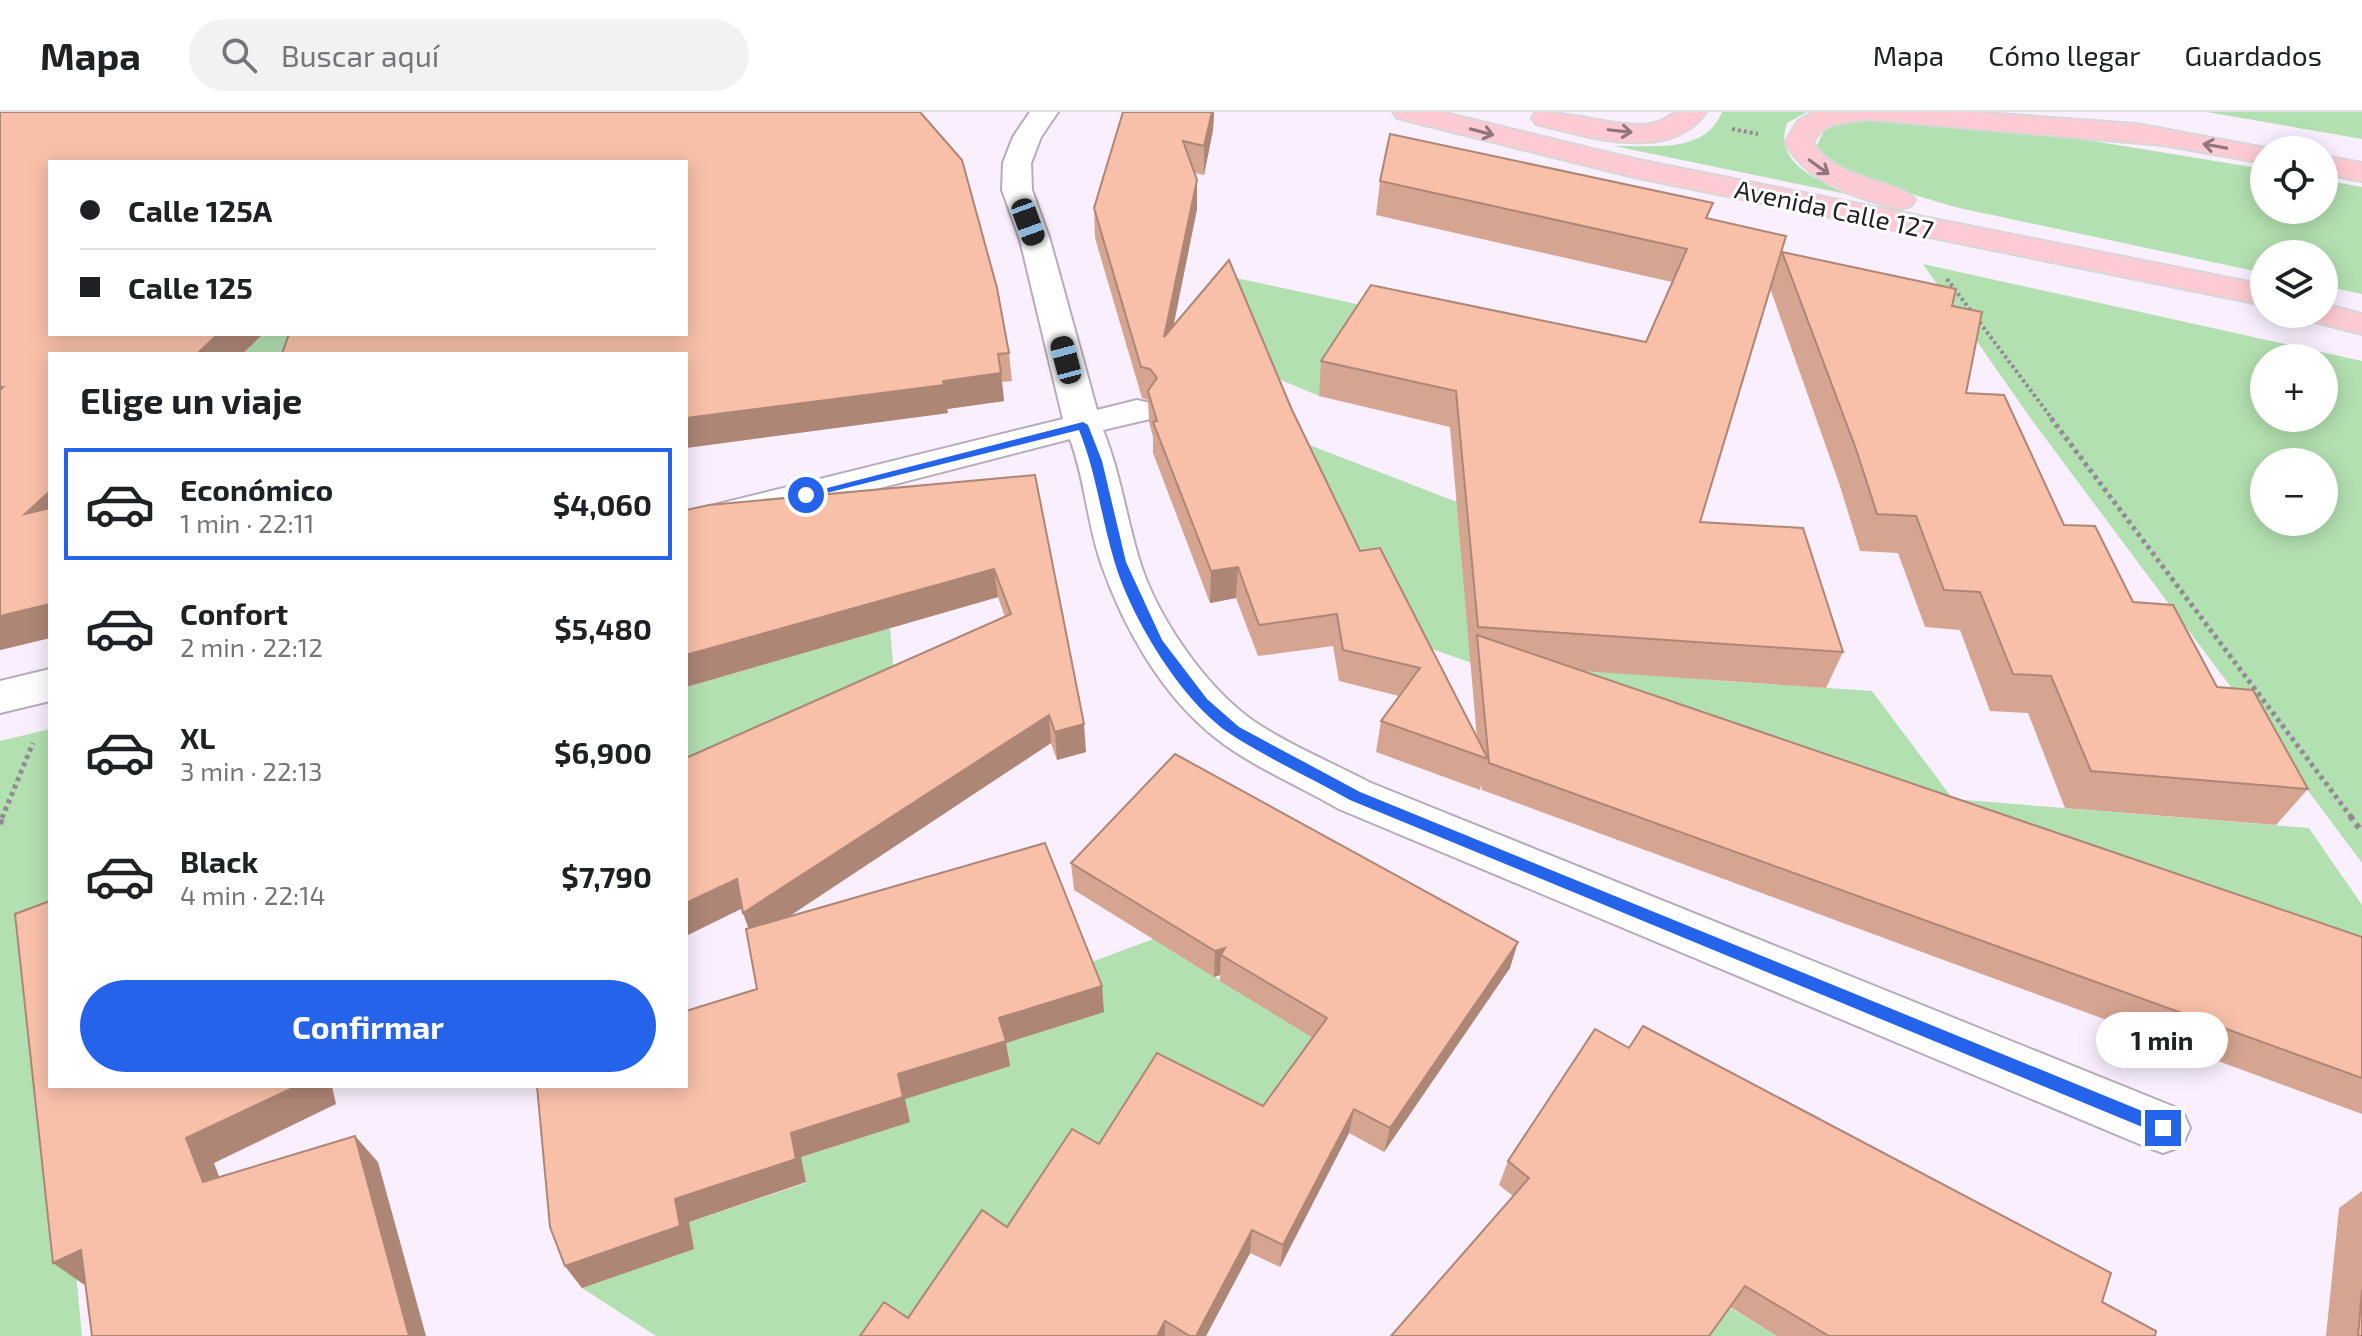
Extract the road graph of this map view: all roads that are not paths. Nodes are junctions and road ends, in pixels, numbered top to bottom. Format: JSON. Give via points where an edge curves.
{"nodes":[{"id":1,"x":1044,"y":112,"type":"edge"},
{"id":2,"x":1407,"y":112,"type":"edge"},
{"id":3,"x":1516,"y":112,"type":"edge"},
{"id":4,"x":1692,"y":112,"type":"edge"},
{"id":5,"x":1859,"y":112,"type":"edge"},
{"id":6,"x":1873,"y":112,"type":"edge"},
{"id":7,"x":2024,"y":112,"type":"edge"},
{"id":8,"x":2167,"y":137,"type":"junction"},
{"id":9,"x":2250,"y":152,"type":"edge"},
{"id":10,"x":2338,"y":168,"type":"edge"},
{"id":11,"x":2362,"y":172,"type":"edge"},
{"id":12,"x":2250,"y":293,"type":"edge"},
{"id":13,"x":2250,"y":293,"type":"edge"},
{"id":14,"x":2338,"y":310,"type":"edge"},
{"id":15,"x":2362,"y":315,"type":"edge"},
{"id":16,"x":2338,"y":318,"type":"edge"},
{"id":17,"x":2362,"y":324,"type":"edge"},
{"id":18,"x":1137,"y":411,"type":"dead end"},
{"id":19,"x":1083,"y":425,"type":"junction"},
{"id":20,"x":688,"y":524,"type":"edge"},
{"id":21,"x":48,"y":685,"type":"edge"},
{"id":22,"x":0,"y":697,"type":"edge"},
{"id":23,"x":2163,"y":1128,"type":"dead end"}],
"edges":[{"from":1,"to":19,"type":"street","via":[[1017,163],[1017,190]]},
{"from":2,"to":12,"type":"main road","name":"Avenida Calle 127","one_way":true,"via":[[1649,171]]},
{"from":3,"to":4,"type":"main road","one_way":true,"via":[[1647,133],[1675,127]]},
{"from":5,"to":13,"type":"main road","one_way":true,"via":[[1805,127],[1799,143],[1809,161],[1833,176],[1893,198]]},
{"from":6,"to":8,"type":"main road"},
{"from":7,"to":8,"type":"main road"},
{"from":9,"to":8,"type":"main road","one_way":true},
{"from":10,"to":11,"type":"main road"},
{"from":14,"to":15,"type":"main road"},
{"from":16,"to":17,"type":"main road"},
{"from":18,"to":19,"type":"street"},
{"from":19,"to":20,"type":"street"},
{"from":19,"to":23,"type":"street","via":[[1097,461],[1120,562],[1157,642],[1202,702],[1235,730],[1355,796]]},
{"from":21,"to":22,"type":"street"}]}
